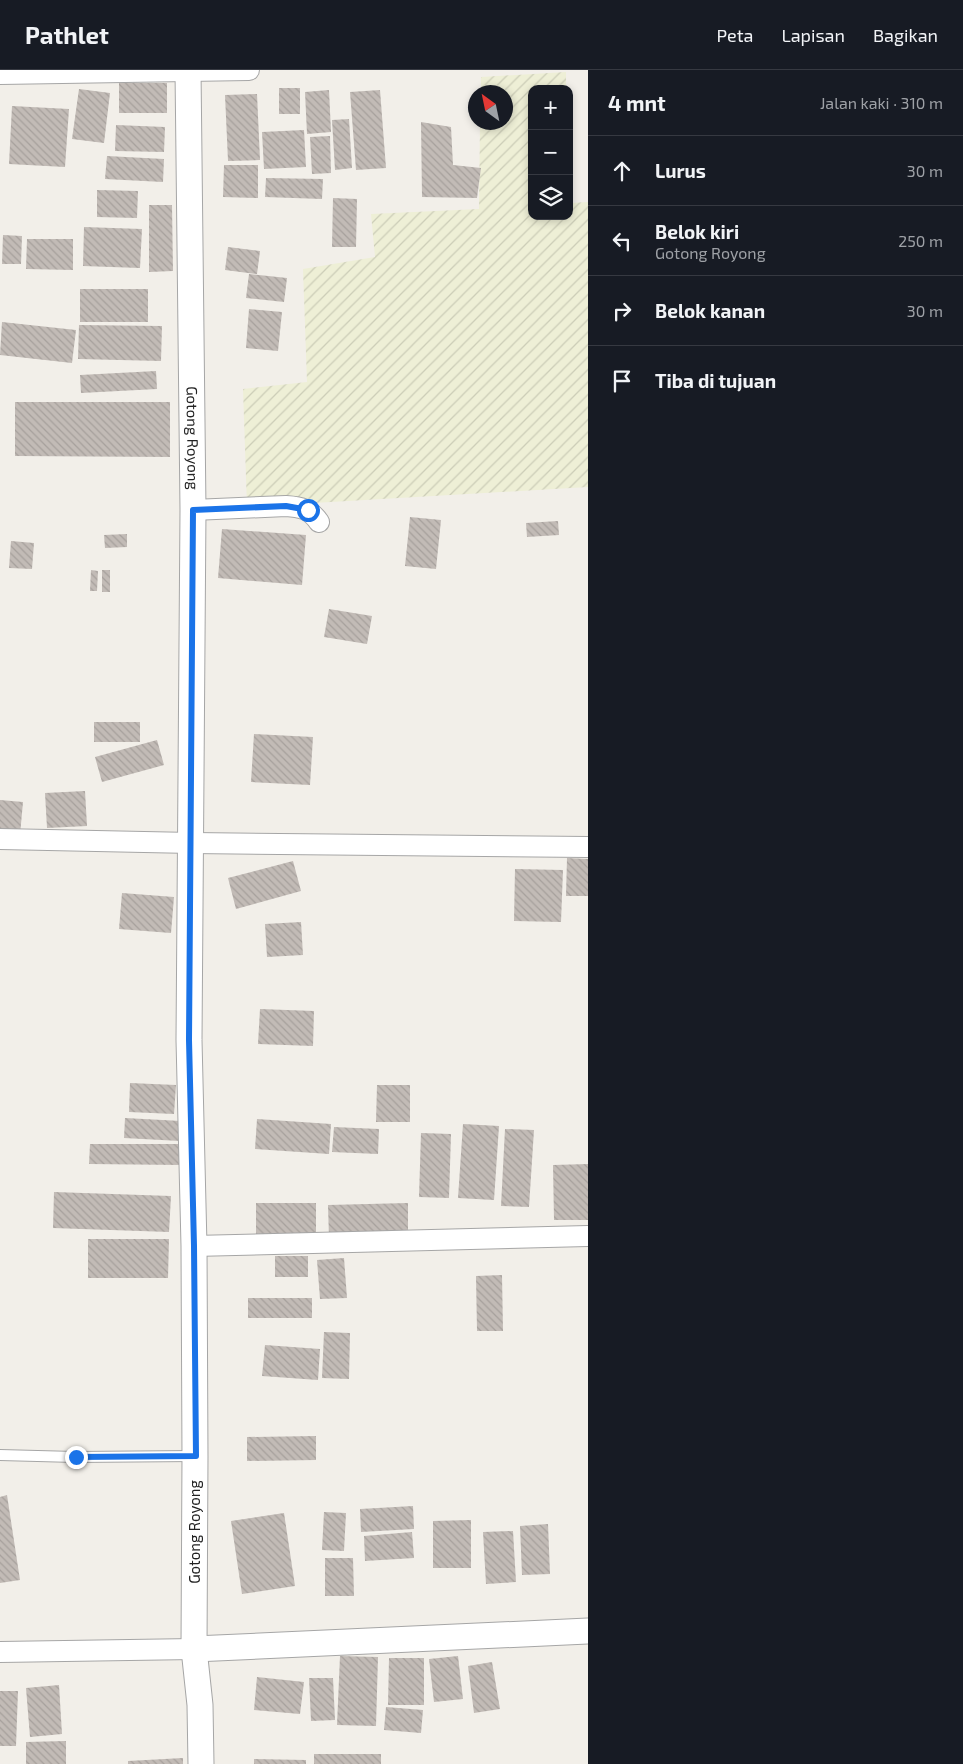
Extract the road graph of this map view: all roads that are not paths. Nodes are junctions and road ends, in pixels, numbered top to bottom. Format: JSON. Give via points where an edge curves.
{"nodes":[{"id":1,"x":188,"y":70,"type":"edge"},
{"id":2,"x":249,"y":70,"type":"edge"},
{"id":3,"x":0,"y":74,"type":"edge"},
{"id":4,"x":193,"y":510,"type":"junction"},
{"id":5,"x":319,"y":522,"type":"dead end"},
{"id":6,"x":0,"y":839,"type":"edge"},
{"id":7,"x":192,"y":844,"type":"junction"},
{"id":8,"x":588,"y":847,"type":"edge"},
{"id":9,"x":588,"y":1236,"type":"edge"},
{"id":10,"x":194,"y":1246,"type":"junction"},
{"id":11,"x":0,"y":1455,"type":"edge"},
{"id":12,"x":196,"y":1456,"type":"junction"},
{"id":13,"x":588,"y":1631,"type":"edge"},
{"id":14,"x":194,"y":1649,"type":"junction"},
{"id":15,"x":0,"y":1652,"type":"edge"},
{"id":16,"x":201,"y":1764,"type":"edge"}],
"edges":[{"from":1,"to":2,"type":"street"},
{"from":1,"to":3,"type":"street"},
{"from":1,"to":4,"type":"street","name":"Gotong Royong"},
{"from":4,"to":5,"type":"street","via":[[299,507],[308,510]]},
{"from":4,"to":7,"type":"street","name":"Gotong Royong"},
{"from":6,"to":7,"type":"street"},
{"from":7,"to":8,"type":"street"},
{"from":7,"to":10,"type":"street","name":"Gotong Royong","via":[[189,1040]]},
{"from":9,"to":10,"type":"street"},
{"from":10,"to":12,"type":"street","name":"Gotong Royong"},
{"from":11,"to":12,"type":"lane"},
{"from":12,"to":14,"type":"street","name":"Gotong Royong"},
{"from":13,"to":14,"type":"street"},
{"from":14,"to":15,"type":"street"},
{"from":14,"to":16,"type":"street","name":"Gotong Royong","via":[[200,1705]]}]}
